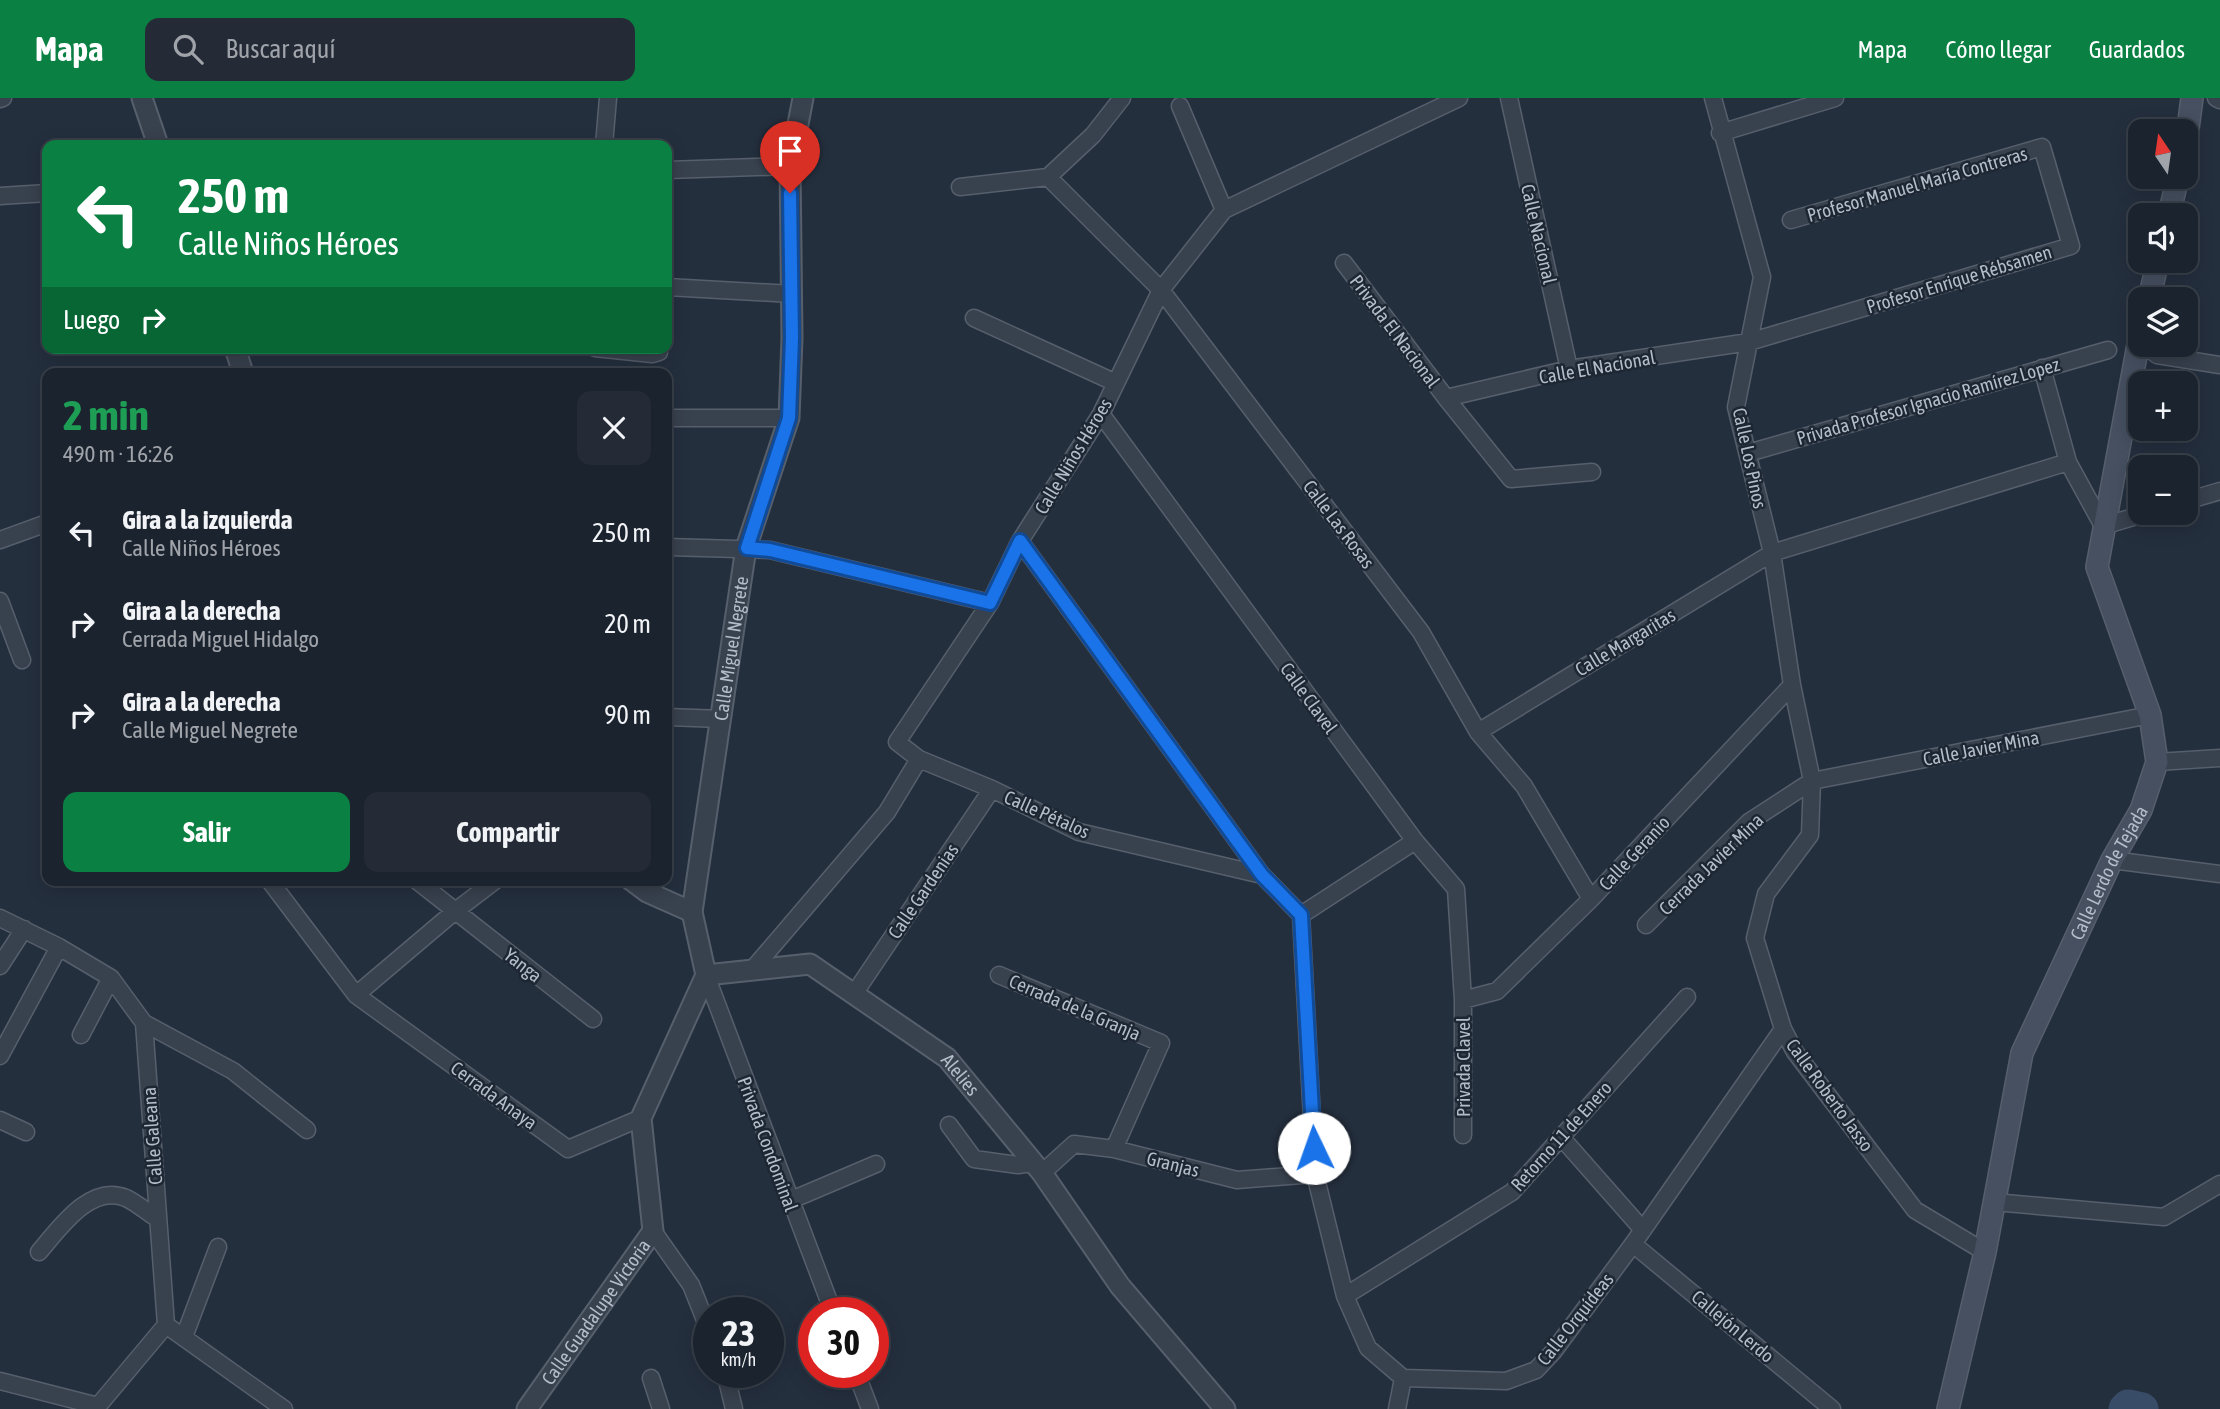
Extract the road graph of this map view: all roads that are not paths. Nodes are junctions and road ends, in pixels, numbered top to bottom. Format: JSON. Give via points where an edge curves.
{"nodes":[{"id":1,"x":142,"y":98,"type":"edge"},
{"id":2,"x":608,"y":98,"type":"edge"},
{"id":3,"x":803,"y":98,"type":"edge"},
{"id":4,"x":1122,"y":98,"type":"edge"},
{"id":5,"x":1459,"y":98,"type":"edge"},
{"id":6,"x":1509,"y":98,"type":"edge"},
{"id":7,"x":1713,"y":98,"type":"edge"},
{"id":8,"x":1776,"y":98,"type":"edge"},
{"id":9,"x":1835,"y":98,"type":"edge"},
{"id":10,"x":2192,"y":98,"type":"edge"},
{"id":11,"x":1180,"y":106,"type":"dead end"},
{"id":12,"x":1780,"y":115,"type":"junction"},
{"id":13,"x":2189,"y":119,"type":"edge"},
{"id":14,"x":1720,"y":133,"type":"junction"},
{"id":15,"x":156,"y":140,"type":"edge"},
{"id":16,"x":604,"y":140,"type":"edge"},
{"id":17,"x":2042,"y":147,"type":"joint"},
{"id":18,"x":790,"y":166,"type":"junction"},
{"id":19,"x":672,"y":170,"type":"edge"},
{"id":20,"x":1048,"y":177,"type":"junction"},
{"id":21,"x":960,"y":187,"type":"dead end"},
{"id":22,"x":42,"y":193,"type":"edge"},
{"id":23,"x":0,"y":196,"type":"edge"},
{"id":24,"x":1224,"y":210,"type":"junction"},
{"id":25,"x":1791,"y":220,"type":"dead end"},
{"id":26,"x":1345,"y":263,"type":"dead end"},
{"id":27,"x":672,"y":287,"type":"edge"},
{"id":28,"x":1161,"y":290,"type":"junction"},
{"id":29,"x":792,"y":294,"type":"junction"},
{"id":30,"x":974,"y":318,"type":"dead end"},
{"id":31,"x":1749,"y":342,"type":"junction"},
{"id":32,"x":2108,"y":350,"type":"dead end"},
{"id":33,"x":2138,"y":357,"type":"edge"},
{"id":34,"x":2170,"y":357,"type":"edge"},
{"id":35,"x":2220,"y":365,"type":"edge"},
{"id":36,"x":2042,"y":368,"type":"junction"},
{"id":37,"x":1569,"y":369,"type":"junction"},
{"id":38,"x":1116,"y":383,"type":"junction"},
{"id":39,"x":1446,"y":398,"type":"junction"},
{"id":40,"x":1101,"y":414,"type":"junction"},
{"id":41,"x":672,"y":418,"type":"edge"},
{"id":42,"x":789,"y":418,"type":"junction"},
{"id":43,"x":1748,"y":453,"type":"junction"},
{"id":44,"x":2068,"y":462,"type":"junction"},
{"id":45,"x":1592,"y":471,"type":"dead end"},
{"id":46,"x":2220,"y":491,"type":"edge"},
{"id":47,"x":2198,"y":498,"type":"edge"},
{"id":48,"x":2128,"y":519,"type":"edge"},
{"id":49,"x":42,"y":525,"type":"edge"},
{"id":50,"x":2103,"y":526,"type":"junction"},
{"id":51,"x":0,"y":540,"type":"edge"},
{"id":52,"x":1020,"y":541,"type":"junction"},
{"id":53,"x":672,"y":547,"type":"edge"},
{"id":54,"x":747,"y":548,"type":"junction"},
{"id":55,"x":1772,"y":553,"type":"junction"},
{"id":56,"x":0,"y":601,"type":"edge"},
{"id":57,"x":990,"y":603,"type":"junction"},
{"id":58,"x":22,"y":660,"type":"dead end"},
{"id":59,"x":1792,"y":685,"type":"junction"},
{"id":60,"x":2150,"y":715,"type":"junction"},
{"id":61,"x":672,"y":717,"type":"edge"},
{"id":62,"x":722,"y":719,"type":"junction"},
{"id":63,"x":1478,"y":732,"type":"junction"},
{"id":64,"x":2220,"y":758,"type":"edge"},
{"id":65,"x":919,"y":759,"type":"junction"},
{"id":66,"x":2157,"y":762,"type":"junction"},
{"id":67,"x":1812,"y":781,"type":"junction"},
{"id":68,"x":992,"y":789,"type":"junction"},
{"id":69,"x":1415,"y":841,"type":"junction"},
{"id":70,"x":2112,"y":860,"type":"junction"},
{"id":71,"x":2220,"y":874,"type":"edge"},
{"id":72,"x":1262,"y":875,"type":"junction"},
{"id":73,"x":273,"y":886,"type":"edge"},
{"id":74,"x":423,"y":886,"type":"edge"},
{"id":75,"x":488,"y":886,"type":"edge"},
{"id":76,"x":639,"y":886,"type":"edge"},
{"id":77,"x":1591,"y":899,"type":"junction"},
{"id":78,"x":454,"y":912,"type":"junction"},
{"id":79,"x":692,"y":912,"type":"junction"},
{"id":80,"x":1301,"y":915,"type":"junction"},
{"id":81,"x":0,"y":918,"type":"edge"},
{"id":82,"x":1646,"y":925,"type":"dead end"},
{"id":83,"x":24,"y":929,"type":"junction"},
{"id":84,"x":59,"y":947,"type":"junction"},
{"id":85,"x":0,"y":965,"type":"edge"},
{"id":86,"x":752,"y":971,"type":"junction"},
{"id":87,"x":706,"y":975,"type":"junction"},
{"id":88,"x":999,"y":975,"type":"dead end"},
{"id":89,"x":111,"y":978,"type":"junction"},
{"id":90,"x":854,"y":994,"type":"junction"},
{"id":91,"x":356,"y":995,"type":"junction"},
{"id":92,"x":1687,"y":997,"type":"dead end"},
{"id":93,"x":1463,"y":1000,"type":"junction"},
{"id":94,"x":593,"y":1019,"type":"dead end"},
{"id":95,"x":144,"y":1023,"type":"junction"},
{"id":96,"x":1783,"y":1029,"type":"junction"},
{"id":97,"x":81,"y":1035,"type":"dead end"},
{"id":98,"x":0,"y":1055,"type":"edge"},
{"id":99,"x":641,"y":1118,"type":"junction"},
{"id":100,"x":0,"y":1121,"type":"edge"},
{"id":101,"x":949,"y":1125,"type":"dead end"},
{"id":102,"x":307,"y":1130,"type":"dead end"},
{"id":103,"x":26,"y":1132,"type":"dead end"},
{"id":104,"x":1463,"y":1135,"type":"dead end"},
{"id":105,"x":1561,"y":1137,"type":"junction"},
{"id":106,"x":1114,"y":1149,"type":"junction"},
{"id":107,"x":876,"y":1164,"type":"dead end"},
{"id":108,"x":1037,"y":1168,"type":"junction"},
{"id":109,"x":1315,"y":1174,"type":"junction"},
{"id":110,"x":2220,"y":1184,"type":"edge"},
{"id":111,"x":789,"y":1201,"type":"junction"},
{"id":112,"x":1994,"y":1202,"type":"junction"},
{"id":113,"x":158,"y":1219,"type":"junction"},
{"id":114,"x":1643,"y":1230,"type":"junction"},
{"id":115,"x":653,"y":1231,"type":"junction"},
{"id":116,"x":1633,"y":1244,"type":"junction"},
{"id":117,"x":218,"y":1247,"type":"dead end"},
{"id":118,"x":39,"y":1252,"type":"dead end"},
{"id":119,"x":1984,"y":1252,"type":"junction"},
{"id":120,"x":1345,"y":1296,"type":"junction"},
{"id":121,"x":696,"y":1297,"type":"edge"},
{"id":122,"x":827,"y":1297,"type":"edge"},
{"id":123,"x":166,"y":1325,"type":"junction"},
{"id":124,"x":184,"y":1338,"type":"junction"},
{"id":125,"x":651,"y":1378,"type":"dead end"},
{"id":126,"x":1403,"y":1378,"type":"junction"},
{"id":127,"x":0,"y":1381,"type":"edge"},
{"id":128,"x":729,"y":1388,"type":"edge"},
{"id":129,"x":862,"y":1388,"type":"edge"},
{"id":130,"x":99,"y":1408,"type":"edge"},
{"id":131,"x":284,"y":1409,"type":"edge"},
{"id":132,"x":527,"y":1409,"type":"edge"},
{"id":133,"x":661,"y":1409,"type":"edge"},
{"id":134,"x":734,"y":1409,"type":"edge"},
{"id":135,"x":870,"y":1409,"type":"edge"},
{"id":136,"x":1226,"y":1409,"type":"edge"},
{"id":137,"x":1397,"y":1409,"type":"edge"},
{"id":138,"x":1832,"y":1409,"type":"edge"},
{"id":139,"x":1948,"y":1409,"type":"edge"}],
"edges":[{"from":1,"to":15,"type":"street"},
{"from":2,"to":16,"type":"street"},
{"from":3,"to":18,"type":"street","name":"Calle Miguel Negrete"},
{"from":4,"to":20,"type":"street","via":[[1093,135]]},
{"from":5,"to":24,"type":"street","name":"Calle Niños Héroes"},
{"from":6,"to":37,"type":"street","name":"Calle Nacional"},
{"from":7,"to":14,"type":"street","name":"Calle Los Pinos"},
{"from":8,"to":12,"type":"street"},
{"from":9,"to":12,"type":"street"},
{"from":10,"to":13,"type":"main road"},
{"from":11,"to":24,"type":"street"},
{"from":12,"to":14,"type":"street"},
{"from":14,"to":31,"type":"street","name":"Calle Los Pinos","via":[[1762,277]]},
{"from":17,"to":25,"type":"street","name":"Profesor Manuel María Contreras"},
{"from":17,"to":31,"type":"street","name":"Profesor Enrique Rébsamen","via":[[2071,246]]},
{"from":18,"to":19,"type":"street"},
{"from":18,"to":29,"type":"street","name":"Calle Miguel Negrete"},
{"from":20,"to":21,"type":"street"},
{"from":20,"to":28,"type":"street","name":"Calle Las Rosas"},
{"from":22,"to":23,"type":"street"},
{"from":24,"to":28,"type":"street","name":"Calle Niños Héroes"},
{"from":26,"to":39,"type":"street","name":"Privada El Nacional"},
{"from":27,"to":29,"type":"street"},
{"from":28,"to":38,"type":"street","name":"Calle Niños Héroes"},
{"from":28,"to":63,"type":"street","name":"Calle Las Rosas","via":[[1422,632]]},
{"from":29,"to":42,"type":"street","name":"Calle Miguel Negrete"},
{"from":30,"to":38,"type":"street"},
{"from":31,"to":37,"type":"street","name":"Calle El Nacional"},
{"from":31,"to":43,"type":"street","name":"Calle Los Pinos","via":[[1736,407]]},
{"from":32,"to":36,"type":"street","name":"Privada Profesor Ignacio Ramírez Lopez"},
{"from":33,"to":50,"type":"main road","name":"Calle Lerdo de Tejada"},
{"from":34,"to":35,"type":"street"},
{"from":36,"to":43,"type":"street","name":"Privada Profesor Ignacio Ramírez Lopez"},
{"from":36,"to":44,"type":"street"},
{"from":37,"to":39,"type":"street","name":"Calle El Nacional"},
{"from":38,"to":40,"type":"street","name":"Calle Niños Héroes"},
{"from":39,"to":45,"type":"street","name":"Privada El Nacional","via":[[1511,479]]},
{"from":40,"to":52,"type":"street","name":"Calle Niños Héroes"},
{"from":40,"to":69,"type":"street","name":"Calle Clavel"},
{"from":41,"to":42,"type":"street"},
{"from":42,"to":54,"type":"street","name":"Calle Miguel Negrete"},
{"from":43,"to":55,"type":"street","name":"Calle Los Pinos"},
{"from":44,"to":50,"type":"street"},
{"from":44,"to":55,"type":"street","name":"Calle Margaritas"},
{"from":46,"to":47,"type":"street"},
{"from":48,"to":50,"type":"street"},
{"from":49,"to":51,"type":"street"},
{"from":50,"to":60,"type":"main road","name":"Calle Lerdo de Tejada","via":[[2097,566]]},
{"from":52,"to":57,"type":"street","name":"Calle Niños Héroes"},
{"from":52,"to":72,"type":"street"},
{"from":53,"to":54,"type":"street"},
{"from":54,"to":57,"type":"street"},
{"from":54,"to":62,"type":"street","name":"Calle Miguel Negrete"},
{"from":55,"to":59,"type":"street","name":"Calle Los Pinos"},
{"from":55,"to":63,"type":"street","name":"Calle Margaritas"},
{"from":56,"to":58,"type":"street"},
{"from":57,"to":65,"type":"street","name":"Calle Niños Héroes","via":[[897,742]]},
{"from":59,"to":67,"type":"street","name":"Calle Los Pinos"},
{"from":59,"to":77,"type":"street","name":"Calle Geranio"},
{"from":60,"to":66,"type":"main road","name":"Calle Lerdo de Tejada"},
{"from":60,"to":67,"type":"street","name":"Calle Javier Mina"},
{"from":61,"to":62,"type":"street"},
{"from":62,"to":79,"type":"street","name":"Calle Miguel Negrete"},
{"from":63,"to":77,"type":"street","name":"Calle Las Rosas","via":[[1524,786]]},
{"from":64,"to":66,"type":"street"},
{"from":65,"to":68,"type":"street","name":"Calle Pétalos"},
{"from":65,"to":86,"type":"street","via":[[887,812]]},
{"from":66,"to":70,"type":"main road","name":"Calle Lerdo de Tejada","via":[[2141,810]]},
{"from":67,"to":82,"type":"street","name":"Cerrada Javier Mina","via":[[1749,822]]},
{"from":67,"to":96,"type":"street","name":"Calle Roberto Jasso","via":[[1810,835],[1766,894],[1755,938]]},
{"from":68,"to":72,"type":"street","name":"Calle Pétalos","via":[[1079,832]]},
{"from":68,"to":90,"type":"street","name":"Calle Gardenias"},
{"from":69,"to":80,"type":"street"},
{"from":69,"to":93,"type":"street","name":"Calle Clavel","via":[[1456,889]]},
{"from":70,"to":71,"type":"street"},
{"from":70,"to":112,"type":"main road","name":"Calle Lerdo de Tejada","via":[[2022,1053]]},
{"from":72,"to":80,"type":"street"},
{"from":73,"to":91,"type":"street"},
{"from":74,"to":78,"type":"street","name":"Yanga"},
{"from":75,"to":78,"type":"street"},
{"from":76,"to":79,"type":"street"},
{"from":77,"to":93,"type":"street","name":"Calle Geranio","via":[[1497,991]]},
{"from":78,"to":91,"type":"street"},
{"from":78,"to":94,"type":"street","name":"Yanga"},
{"from":79,"to":87,"type":"street"},
{"from":80,"to":109,"type":"street"},
{"from":81,"to":83,"type":"street"},
{"from":83,"to":84,"type":"street"},
{"from":83,"to":85,"type":"street"},
{"from":84,"to":89,"type":"street"},
{"from":84,"to":98,"type":"street"},
{"from":86,"to":87,"type":"street","name":"Alelies"},
{"from":86,"to":90,"type":"street","name":"Alelies","via":[[810,964]]},
{"from":87,"to":99,"type":"street"},
{"from":87,"to":111,"type":"street","name":"Privada Condominal"},
{"from":88,"to":106,"type":"street","name":"Cerrada de la Granja","via":[[1161,1043]]},
{"from":89,"to":95,"type":"street"},
{"from":89,"to":97,"type":"street"},
{"from":90,"to":108,"type":"street","name":"Alelies","via":[[947,1058]]},
{"from":91,"to":99,"type":"street","name":"Cerrada Anaya","via":[[568,1149]]},
{"from":92,"to":105,"type":"street","name":"Retorno 11 de Enero"},
{"from":93,"to":104,"type":"street","name":"Privada Clavel"},
{"from":95,"to":102,"type":"street","via":[[233,1071]]},
{"from":95,"to":113,"type":"street","name":"Calle Galeana"},
{"from":96,"to":114,"type":"street","name":"Calle Orquídeas"},
{"from":96,"to":119,"type":"street","name":"Calle Roberto Jasso","via":[[1795,1052],[1915,1210]]},
{"from":99,"to":115,"type":"street","name":"Calle Guadalupe Victoria"},
{"from":100,"to":103,"type":"street"},
{"from":101,"to":108,"type":"street","via":[[974,1159]]},
{"from":105,"to":114,"type":"street"},
{"from":105,"to":120,"type":"street","name":"Retorno 11 de Enero","via":[[1511,1192]]},
{"from":106,"to":108,"type":"street","name":"Granjas","via":[[1074,1144]]},
{"from":106,"to":109,"type":"street","name":"Granjas","via":[[1237,1180]]},
{"from":107,"to":111,"type":"street"},
{"from":108,"to":136,"type":"street","name":"Alelies","via":[[1121,1286]]},
{"from":109,"to":120,"type":"street"},
{"from":110,"to":112,"type":"street","via":[[2164,1217]]},
{"from":111,"to":122,"type":"street","name":"Privada Condominal"},
{"from":112,"to":119,"type":"main road","name":"Calle Lerdo de Tejada"},
{"from":113,"to":118,"type":"street","via":[[124,1197],[92,1201],[82,1204]]},
{"from":113,"to":123,"type":"street","name":"Calle Galeana"},
{"from":114,"to":116,"type":"street","name":"Calle Orquídeas"},
{"from":115,"to":121,"type":"street"},
{"from":115,"to":132,"type":"street","name":"Calle Guadalupe Victoria"},
{"from":116,"to":126,"type":"street","name":"Calle Orquídeas","via":[[1536,1370],[1506,1381]]},
{"from":116,"to":138,"type":"street","name":"Callejón Lerdo"},
{"from":117,"to":124,"type":"street"},
{"from":119,"to":139,"type":"main road","name":"Calle Lerdo de Tejada"},
{"from":120,"to":126,"type":"street","via":[[1367,1348]]},
{"from":123,"to":124,"type":"street"},
{"from":123,"to":130,"type":"street"},
{"from":124,"to":131,"type":"street"},
{"from":125,"to":133,"type":"street"},
{"from":126,"to":137,"type":"street"},
{"from":127,"to":130,"type":"street"},
{"from":128,"to":134,"type":"street"},
{"from":129,"to":135,"type":"street"}]}
